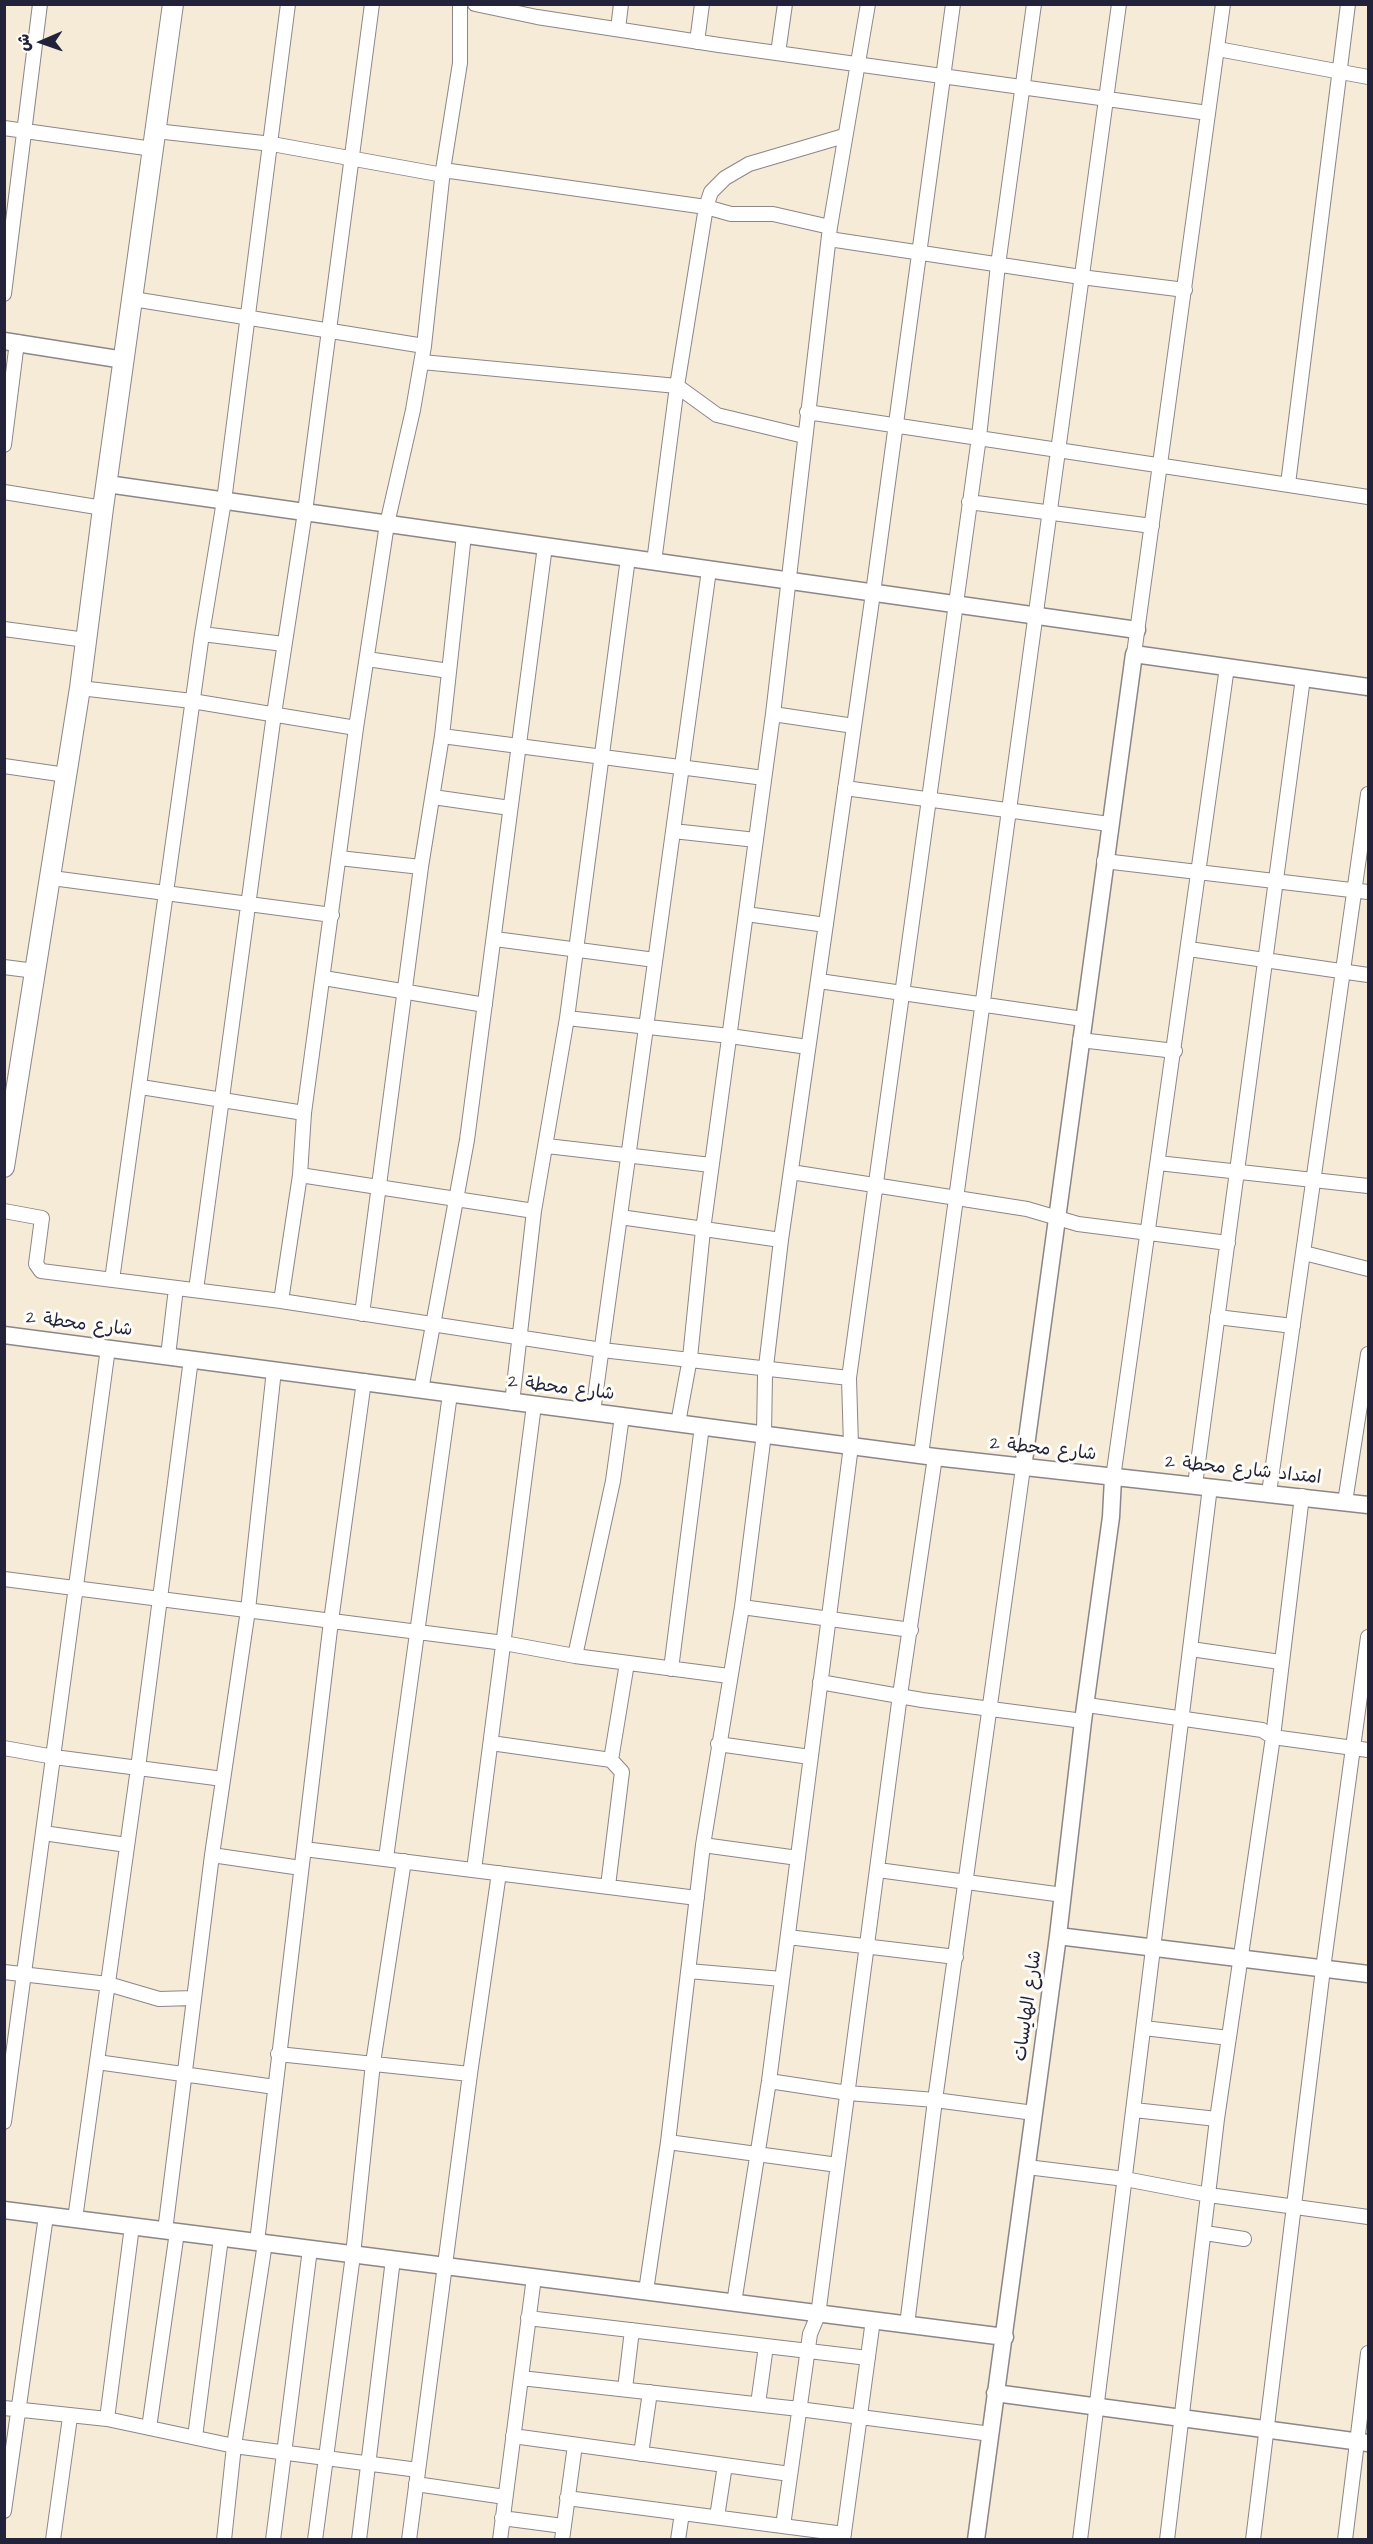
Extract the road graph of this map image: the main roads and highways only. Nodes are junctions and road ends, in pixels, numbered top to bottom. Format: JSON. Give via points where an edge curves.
{"nodes":[{"id":1,"x":173,"y":4,"type":"edge"},
{"id":2,"x":5,"y":1159,"type":"edge"}],
"edges":[{"from":1,"to":2,"type":"main road","via":[[80,688]]}]}
